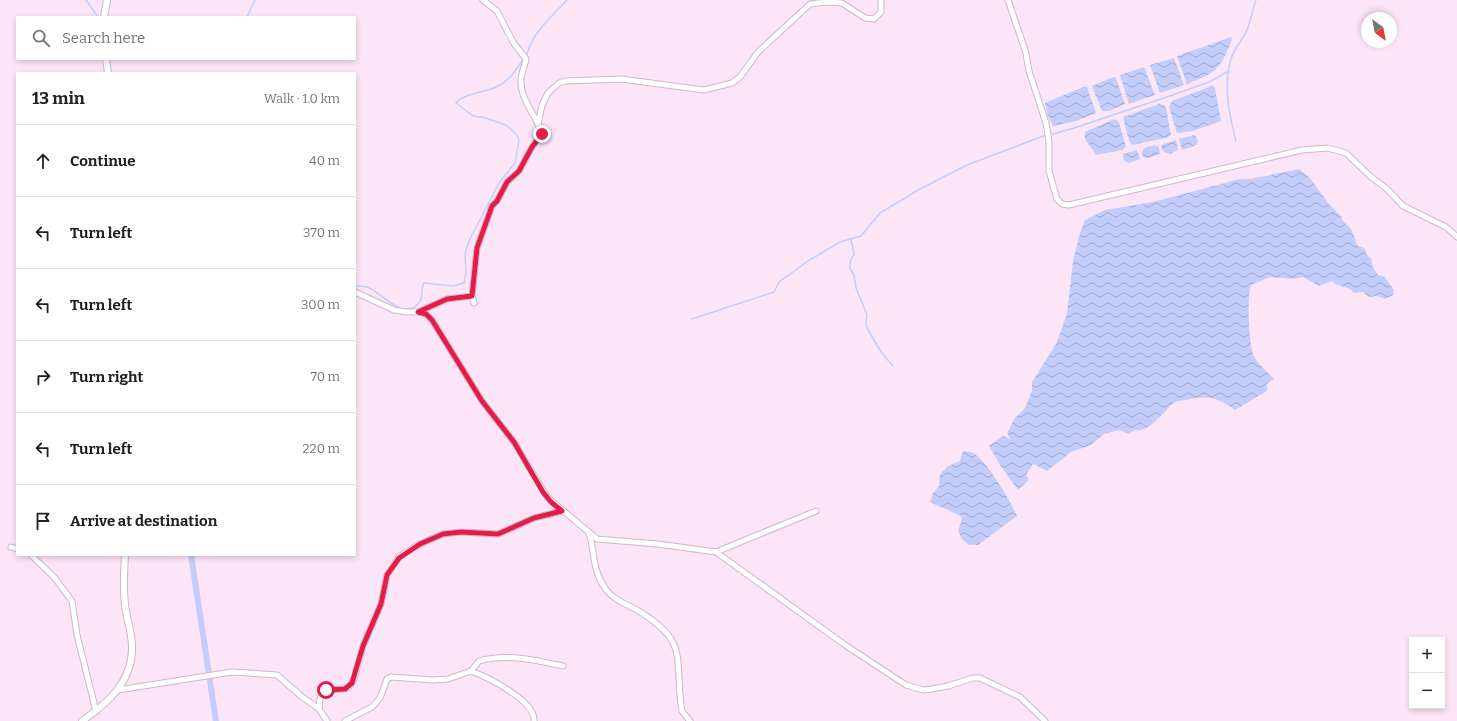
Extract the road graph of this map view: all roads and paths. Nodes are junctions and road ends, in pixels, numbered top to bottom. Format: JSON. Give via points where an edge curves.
{"nodes":[{"id":1,"x":107,"y":0,"type":"edge"},
{"id":2,"x":482,"y":0,"type":"edge"},
{"id":3,"x":881,"y":0,"type":"edge"},
{"id":4,"x":1008,"y":0,"type":"edge"},
{"id":5,"x":104,"y":16,"type":"edge"},
{"id":6,"x":106,"y":60,"type":"edge"},
{"id":7,"x":108,"y":72,"type":"edge"},
{"id":8,"x":538,"y":124,"type":"junction"},
{"id":9,"x":1457,"y":237,"type":"edge"},
{"id":10,"x":356,"y":292,"type":"edge"},
{"id":11,"x":472,"y":296,"type":"junction"},
{"id":12,"x":474,"y":303,"type":"dead end"},
{"id":13,"x":418,"y":312,"type":"junction"},
{"id":14,"x":562,"y":511,"type":"junction"},
{"id":15,"x":816,"y":511,"type":"dead end"},
{"id":16,"x":588,"y":532,"type":"junction"},
{"id":17,"x":11,"y":547,"type":"dead end"},
{"id":18,"x":16,"y":549,"type":"edge"},
{"id":19,"x":716,"y":552,"type":"junction"},
{"id":20,"x":32,"y":556,"type":"edge"},
{"id":21,"x":125,"y":556,"type":"edge"},
{"id":22,"x":563,"y":666,"type":"dead end"},
{"id":23,"x":471,"y":672,"type":"junction"},
{"id":24,"x":118,"y":690,"type":"junction"},
{"id":25,"x":319,"y":709,"type":"junction"},
{"id":26,"x":96,"y":711,"type":"junction"},
{"id":27,"x":82,"y":721,"type":"edge"},
{"id":28,"x":327,"y":721,"type":"edge"},
{"id":29,"x":345,"y":721,"type":"edge"},
{"id":30,"x":534,"y":721,"type":"edge"},
{"id":31,"x":690,"y":721,"type":"edge"},
{"id":32,"x":1044,"y":721,"type":"edge"}],
"edges":[{"from":1,"to":5,"type":"street"},
{"from":2,"to":8,"type":"street","via":[[497,11],[513,42],[526,59],[520,81],[530,112]]},
{"from":3,"to":8,"type":"street","via":[[880,12],[874,20],[865,18],[842,4],[810,4],[754,55],[740,77],[732,83],[712,89],[655,85],[621,79],[572,80],[559,83],[544,98]]},
{"from":4,"to":9,"type":"street","via":[[1046,123],[1049,141],[1048,171],[1057,199],[1062,204],[1069,205],[1302,150],[1328,148],[1346,153],[1403,206],[1440,223]]},
{"from":6,"to":7,"type":"street"},
{"from":8,"to":11,"type":"street","via":[[542,136],[532,147],[519,171],[503,187],[483,228],[477,248]]},
{"from":10,"to":13,"type":"street","via":[[394,310]]},
{"from":11,"to":12,"type":"street"},
{"from":11,"to":13,"type":"street","via":[[447,299]]},
{"from":13,"to":14,"type":"street","via":[[426,314],[432,320],[482,401],[514,442],[543,492]]},
{"from":14,"to":16,"type":"street"},
{"from":14,"to":25,"type":"street","via":[[534,518],[498,534],[443,534],[420,544],[399,558],[387,575],[381,604],[363,646],[354,679],[345,689],[326,690],[320,698]]},
{"from":15,"to":19,"type":"street"},
{"from":16,"to":19,"type":"street","via":[[601,540]]},
{"from":16,"to":31,"type":"street","via":[[593,561],[606,590],[657,625],[674,642],[679,657],[682,711]]},
{"from":17,"to":18,"type":"street"},
{"from":19,"to":32,"type":"street","via":[[845,646],[906,685],[932,690],[980,678],[1020,697]]},
{"from":20,"to":26,"type":"street","via":[[54,577],[72,601],[77,635]]},
{"from":21,"to":24,"type":"street","via":[[124,598],[133,646],[130,666]]},
{"from":22,"to":23,"type":"street","via":[[499,657],[479,661]]},
{"from":23,"to":29,"type":"street","via":[[448,679],[433,680],[391,677],[387,679],[380,698],[372,707]]},
{"from":23,"to":30,"type":"street","via":[[503,686],[531,710]]},
{"from":24,"to":25,"type":"street","via":[[232,672],[276,675]]},
{"from":24,"to":26,"type":"street"},
{"from":25,"to":28,"type":"street"},
{"from":26,"to":27,"type":"street"}]}
